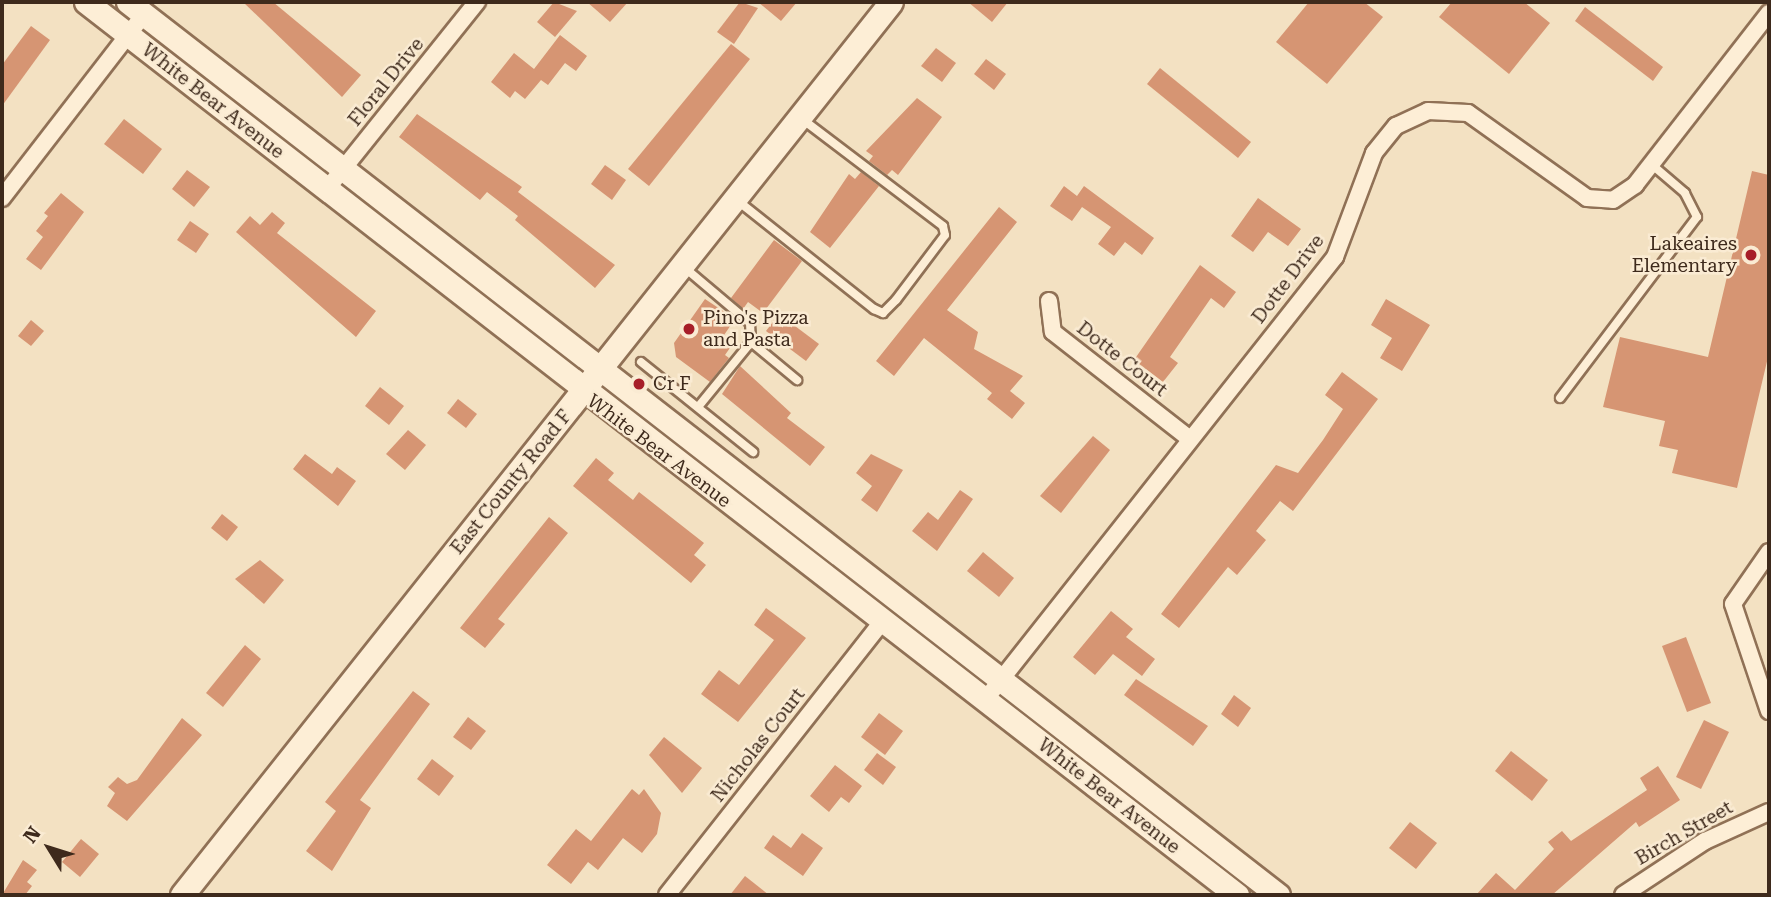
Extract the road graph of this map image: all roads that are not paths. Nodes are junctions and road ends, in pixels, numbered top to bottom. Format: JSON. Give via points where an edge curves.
{"nodes":[{"id":1,"x":86,"y":2,"type":"edge"},
{"id":2,"x":477,"y":2,"type":"edge"},
{"id":3,"x":891,"y":2,"type":"edge"},
{"id":4,"x":136,"y":8,"type":"edge"},
{"id":5,"x":1769,"y":13,"type":"edge"},
{"id":6,"x":128,"y":35,"type":"junction"},
{"id":7,"x":800,"y":117,"type":"junction"},
{"id":8,"x":1651,"y":164,"type":"junction"},
{"id":9,"x":342,"y":170,"type":"junction"},
{"id":10,"x":327,"y":189,"type":"junction"},
{"id":11,"x":2,"y":198,"type":"edge"},
{"id":12,"x":735,"y":199,"type":"junction"},
{"id":13,"x":682,"y":266,"type":"junction"},
{"id":14,"x":1049,"y":302,"type":"dead end"},
{"id":15,"x":751,"y":342,"type":"junction"},
{"id":16,"x":641,"y":362,"type":"dead end"},
{"id":17,"x":604,"y":366,"type":"junction"},
{"id":18,"x":797,"y":380,"type":"dead end"},
{"id":19,"x":583,"y":393,"type":"junction"},
{"id":20,"x":1560,"y":398,"type":"dead end"},
{"id":21,"x":698,"y":408,"type":"junction"},
{"id":22,"x":1190,"y":439,"type":"junction"},
{"id":23,"x":753,"y":452,"type":"dead end"},
{"id":24,"x":1769,"y":552,"type":"edge"},
{"id":25,"x":883,"y":621,"type":"junction"},
{"id":26,"x":1000,"y":680,"type":"junction"},
{"id":27,"x":985,"y":700,"type":"junction"},
{"id":28,"x":1769,"y":711,"type":"edge"},
{"id":29,"x":1769,"y":812,"type":"edge"},
{"id":30,"x":1271,"y":893,"type":"edge"},
{"id":31,"x":182,"y":895,"type":"edge"},
{"id":32,"x":667,"y":895,"type":"edge"},
{"id":33,"x":1237,"y":895,"type":"edge"},
{"id":34,"x":1623,"y":895,"type":"edge"}],
"edges":[{"from":1,"to":6,"type":"main road","name":"White Bear Avenue"},
{"from":2,"to":9,"type":"street","name":"Floral Drive"},
{"from":3,"to":7,"type":"main road","name":"East County Road F"},
{"from":4,"to":6,"type":"street"},
{"from":4,"to":9,"type":"main road","name":"White Bear Avenue"},
{"from":5,"to":8,"type":"street","name":"Dotte Drive"},
{"from":6,"to":10,"type":"main road","name":"White Bear Avenue"},
{"from":6,"to":11,"type":"street"},
{"from":7,"to":12,"type":"main road","name":"East County Road F"},
{"from":7,"to":12,"type":"lane","via":[[943,226],[945,235],[896,300],[883,313],[874,309]]},
{"from":8,"to":20,"type":"lane","via":[[1685,193],[1697,217]]},
{"from":8,"to":22,"type":"street","name":"Dotte Drive","via":[[1625,194],[1600,201],[1468,113],[1412,117],[1374,152],[1335,257]]},
{"from":9,"to":10,"type":"street","name":"Floral Drive"},
{"from":9,"to":17,"type":"main road","name":"White Bear Avenue"},
{"from":10,"to":19,"type":"main road","name":"White Bear Avenue"},
{"from":12,"to":13,"type":"main road","name":"East County Road F"},
{"from":13,"to":15,"type":"lane","via":[[750,323]]},
{"from":13,"to":17,"type":"main road","name":"East County Road F"},
{"from":14,"to":22,"type":"street","name":"Dotte Court","via":[[1053,332]]},
{"from":15,"to":18,"type":"lane"},
{"from":15,"to":21,"type":"lane"},
{"from":16,"to":21,"type":"lane"},
{"from":17,"to":19,"type":"main road","name":"East County Road F"},
{"from":17,"to":26,"type":"main road","name":"White Bear Avenue"},
{"from":19,"to":25,"type":"main road","name":"White Bear Avenue"},
{"from":19,"to":31,"type":"main road","name":"East County Road F"},
{"from":21,"to":23,"type":"lane"},
{"from":22,"to":26,"type":"street","name":"Dotte Drive"},
{"from":24,"to":28,"type":"street","via":[[1733,604]]},
{"from":25,"to":27,"type":"main road","name":"White Bear Avenue"},
{"from":25,"to":32,"type":"street","name":"Nicholas Court"},
{"from":26,"to":27,"type":"street","name":"Dotte Drive"},
{"from":26,"to":30,"type":"main road","name":"White Bear Avenue"},
{"from":27,"to":33,"type":"main road","name":"White Bear Avenue"},
{"from":29,"to":34,"type":"street","name":"Birch Street","via":[[1705,841]]}]}
